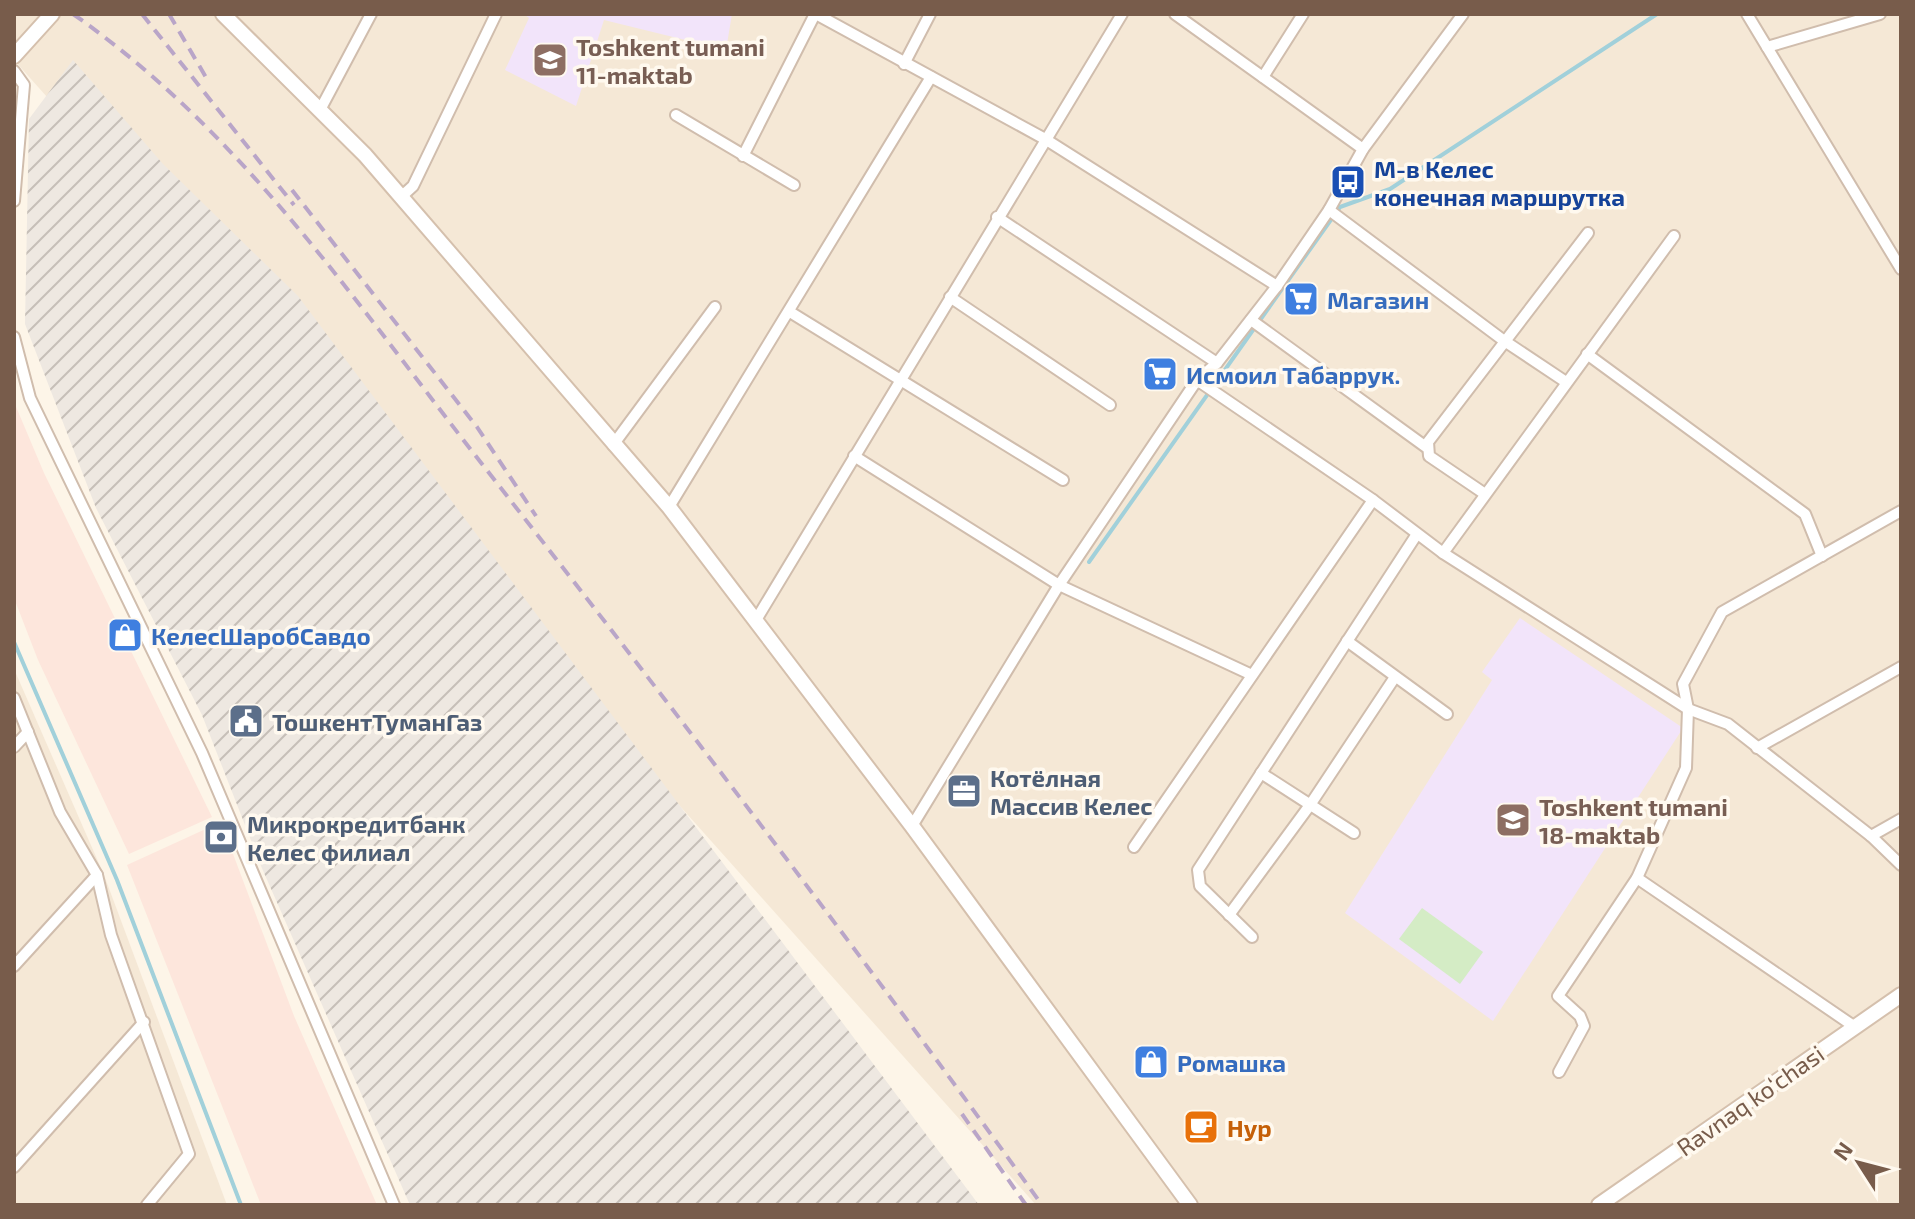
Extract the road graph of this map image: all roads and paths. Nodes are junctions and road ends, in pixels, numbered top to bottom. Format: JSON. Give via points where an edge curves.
{"nodes":[{"id":1,"x":52,"y":14,"type":"edge"},
{"id":2,"x":223,"y":14,"type":"edge"},
{"id":3,"x":371,"y":14,"type":"edge"},
{"id":4,"x":496,"y":14,"type":"edge"},
{"id":5,"x":815,"y":14,"type":"edge"},
{"id":6,"x":930,"y":14,"type":"edge"},
{"id":7,"x":1122,"y":14,"type":"edge"},
{"id":8,"x":1175,"y":14,"type":"edge"},
{"id":9,"x":1303,"y":14,"type":"edge"},
{"id":10,"x":1463,"y":14,"type":"edge"},
{"id":11,"x":1747,"y":14,"type":"edge"},
{"id":12,"x":1880,"y":14,"type":"edge"},
{"id":13,"x":1767,"y":47,"type":"junction"},
{"id":14,"x":14,"y":56,"type":"edge"},
{"id":15,"x":904,"y":64,"type":"junction"},
{"id":16,"x":14,"y":71,"type":"edge"},
{"id":17,"x":931,"y":77,"type":"junction"},
{"id":18,"x":1263,"y":77,"type":"junction"},
{"id":19,"x":320,"y":110,"type":"junction"},
{"id":20,"x":676,"y":115,"type":"dead end"},
{"id":21,"x":1045,"y":139,"type":"junction"},
{"id":22,"x":1363,"y":149,"type":"junction"},
{"id":23,"x":743,"y":156,"type":"junction"},
{"id":24,"x":794,"y":185,"type":"dead end"},
{"id":25,"x":402,"y":196,"type":"junction"},
{"id":26,"x":14,"y":201,"type":"edge"},
{"id":27,"x":1329,"y":210,"type":"junction"},
{"id":28,"x":997,"y":217,"type":"junction"},
{"id":29,"x":1588,"y":233,"type":"dead end"},
{"id":30,"x":1674,"y":236,"type":"dead end"},
{"id":31,"x":1901,"y":269,"type":"edge"},
{"id":32,"x":1277,"y":286,"type":"junction"},
{"id":33,"x":950,"y":297,"type":"junction"},
{"id":34,"x":715,"y":307,"type":"dead end"},
{"id":35,"x":790,"y":312,"type":"junction"},
{"id":36,"x":1251,"y":320,"type":"junction"},
{"id":37,"x":14,"y":337,"type":"edge"},
{"id":38,"x":1503,"y":340,"type":"junction"},
{"id":39,"x":1587,"y":354,"type":"junction"},
{"id":40,"x":1217,"y":363,"type":"junction"},
{"id":41,"x":901,"y":377,"type":"junction"},
{"id":42,"x":1197,"y":380,"type":"junction"},
{"id":43,"x":1566,"y":382,"type":"junction"},
{"id":44,"x":1110,"y":405,"type":"dead end"},
{"id":45,"x":613,"y":445,"type":"junction"},
{"id":46,"x":1426,"y":447,"type":"junction"},
{"id":47,"x":854,"y":456,"type":"junction"},
{"id":48,"x":1063,"y":480,"type":"dead end"},
{"id":49,"x":1485,"y":494,"type":"junction"},
{"id":50,"x":1373,"y":500,"type":"junction"},
{"id":51,"x":669,"y":507,"type":"junction"},
{"id":52,"x":1901,"y":511,"type":"edge"},
{"id":53,"x":1417,"y":534,"type":"junction"},
{"id":54,"x":1443,"y":553,"type":"junction"},
{"id":55,"x":1822,"y":556,"type":"junction"},
{"id":56,"x":1059,"y":585,"type":"junction"},
{"id":57,"x":756,"y":620,"type":"junction"},
{"id":58,"x":1347,"y":641,"type":"junction"},
{"id":59,"x":1901,"y":667,"type":"edge"},
{"id":60,"x":1252,"y":675,"type":"junction"},
{"id":61,"x":1395,"y":677,"type":"junction"},
{"id":62,"x":14,"y":698,"type":"edge"},
{"id":63,"x":1688,"y":709,"type":"junction"},
{"id":64,"x":1447,"y":714,"type":"dead end"},
{"id":65,"x":28,"y":732,"type":"junction"},
{"id":66,"x":14,"y":747,"type":"edge"},
{"id":67,"x":1757,"y":748,"type":"junction"},
{"id":68,"x":1261,"y":773,"type":"junction"},
{"id":69,"x":1310,"y":805,"type":"junction"},
{"id":70,"x":1901,"y":819,"type":"edge"},
{"id":71,"x":912,"y":826,"type":"junction"},
{"id":72,"x":1354,"y":833,"type":"dead end"},
{"id":73,"x":1871,"y":836,"type":"junction"},
{"id":74,"x":1134,"y":847,"type":"dead end"},
{"id":75,"x":1901,"y":865,"type":"edge"},
{"id":76,"x":97,"y":875,"type":"junction"},
{"id":77,"x":1637,"y":878,"type":"junction"},
{"id":78,"x":1229,"y":915,"type":"junction"},
{"id":79,"x":1252,"y":937,"type":"dead end"},
{"id":80,"x":14,"y":966,"type":"edge"},
{"id":81,"x":1901,"y":995,"type":"edge"},
{"id":82,"x":144,"y":1022,"type":"junction"},
{"id":83,"x":1855,"y":1027,"type":"junction"},
{"id":84,"x":1559,"y":1072,"type":"dead end"},
{"id":85,"x":14,"y":1167,"type":"edge"},
{"id":86,"x":147,"y":1205,"type":"edge"},
{"id":87,"x":394,"y":1205,"type":"edge"},
{"id":88,"x":1190,"y":1205,"type":"edge"},
{"id":89,"x":1599,"y":1205,"type":"edge"}],
"edges":[{"from":1,"to":14,"type":"street"},
{"from":2,"to":19,"type":"street"},
{"from":3,"to":19,"type":"street"},
{"from":4,"to":25,"type":"street","via":[[413,186]]},
{"from":5,"to":15,"type":"street"},
{"from":5,"to":23,"type":"street"},
{"from":6,"to":15,"type":"street"},
{"from":7,"to":21,"type":"street"},
{"from":8,"to":18,"type":"street"},
{"from":9,"to":18,"type":"street"},
{"from":10,"to":22,"type":"street"},
{"from":11,"to":13,"type":"street"},
{"from":12,"to":13,"type":"street"},
{"from":13,"to":31,"type":"street"},
{"from":15,"to":17,"type":"street"},
{"from":16,"to":26,"type":"street","via":[[24,85]]},
{"from":17,"to":21,"type":"street"},
{"from":17,"to":35,"type":"street"},
{"from":18,"to":22,"type":"street"},
{"from":19,"to":25,"type":"street"},
{"from":20,"to":23,"type":"street"},
{"from":21,"to":28,"type":"street"},
{"from":21,"to":32,"type":"street"},
{"from":22,"to":27,"type":"street"},
{"from":23,"to":24,"type":"street"},
{"from":25,"to":45,"type":"street"},
{"from":27,"to":32,"type":"street"},
{"from":27,"to":38,"type":"street"},
{"from":28,"to":33,"type":"street"},
{"from":28,"to":40,"type":"street"},
{"from":29,"to":38,"type":"street"},
{"from":30,"to":39,"type":"street"},
{"from":32,"to":36,"type":"street"},
{"from":33,"to":41,"type":"street"},
{"from":33,"to":44,"type":"street"},
{"from":34,"to":45,"type":"street"},
{"from":35,"to":41,"type":"street"},
{"from":35,"to":51,"type":"street"},
{"from":36,"to":40,"type":"street"},
{"from":36,"to":46,"type":"street"},
{"from":37,"to":87,"type":"street","via":[[30,398],[202,753]]},
{"from":38,"to":43,"type":"street"},
{"from":38,"to":46,"type":"street"},
{"from":39,"to":43,"type":"street"},
{"from":39,"to":55,"type":"street","via":[[1805,514]]},
{"from":40,"to":42,"type":"street"},
{"from":41,"to":47,"type":"street"},
{"from":41,"to":48,"type":"street"},
{"from":42,"to":50,"type":"street"},
{"from":42,"to":56,"type":"street"},
{"from":43,"to":49,"type":"street"},
{"from":45,"to":51,"type":"street"},
{"from":46,"to":49,"type":"street","via":[[1429,456]]},
{"from":47,"to":56,"type":"street"},
{"from":47,"to":57,"type":"street"},
{"from":49,"to":54,"type":"street"},
{"from":50,"to":53,"type":"street"},
{"from":50,"to":60,"type":"street"},
{"from":51,"to":57,"type":"street"},
{"from":52,"to":55,"type":"street"},
{"from":53,"to":54,"type":"street"},
{"from":53,"to":58,"type":"street"},
{"from":54,"to":63,"type":"street"},
{"from":55,"to":63,"type":"street","via":[[1722,612],[1683,684]]},
{"from":56,"to":60,"type":"street"},
{"from":56,"to":71,"type":"street"},
{"from":57,"to":71,"type":"street"},
{"from":58,"to":61,"type":"street"},
{"from":58,"to":68,"type":"street"},
{"from":59,"to":67,"type":"street"},
{"from":60,"to":74,"type":"street"},
{"from":61,"to":64,"type":"street"},
{"from":61,"to":69,"type":"street"},
{"from":62,"to":65,"type":"street"},
{"from":63,"to":67,"type":"street","via":[[1728,724]]},
{"from":63,"to":77,"type":"street","via":[[1686,768]]},
{"from":65,"to":66,"type":"street"},
{"from":65,"to":76,"type":"street","via":[[60,812]]},
{"from":67,"to":73,"type":"street"},
{"from":68,"to":69,"type":"street"},
{"from":68,"to":78,"type":"street","via":[[1198,870],[1200,886]]},
{"from":69,"to":72,"type":"street"},
{"from":69,"to":78,"type":"street"},
{"from":70,"to":73,"type":"street"},
{"from":71,"to":88,"type":"street"},
{"from":73,"to":75,"type":"street"},
{"from":76,"to":80,"type":"street"},
{"from":76,"to":82,"type":"street","via":[[111,935]]},
{"from":77,"to":83,"type":"street"},
{"from":77,"to":84,"type":"street","via":[[1558,996],[1584,1026]]},
{"from":78,"to":79,"type":"street"},
{"from":81,"to":83,"type":"street","name":"Ravnaq ko‘chasi"},
{"from":82,"to":85,"type":"street"},
{"from":82,"to":86,"type":"street","via":[[189,1154]]},
{"from":83,"to":89,"type":"street","name":"Ravnaq ko‘chasi"}]}
